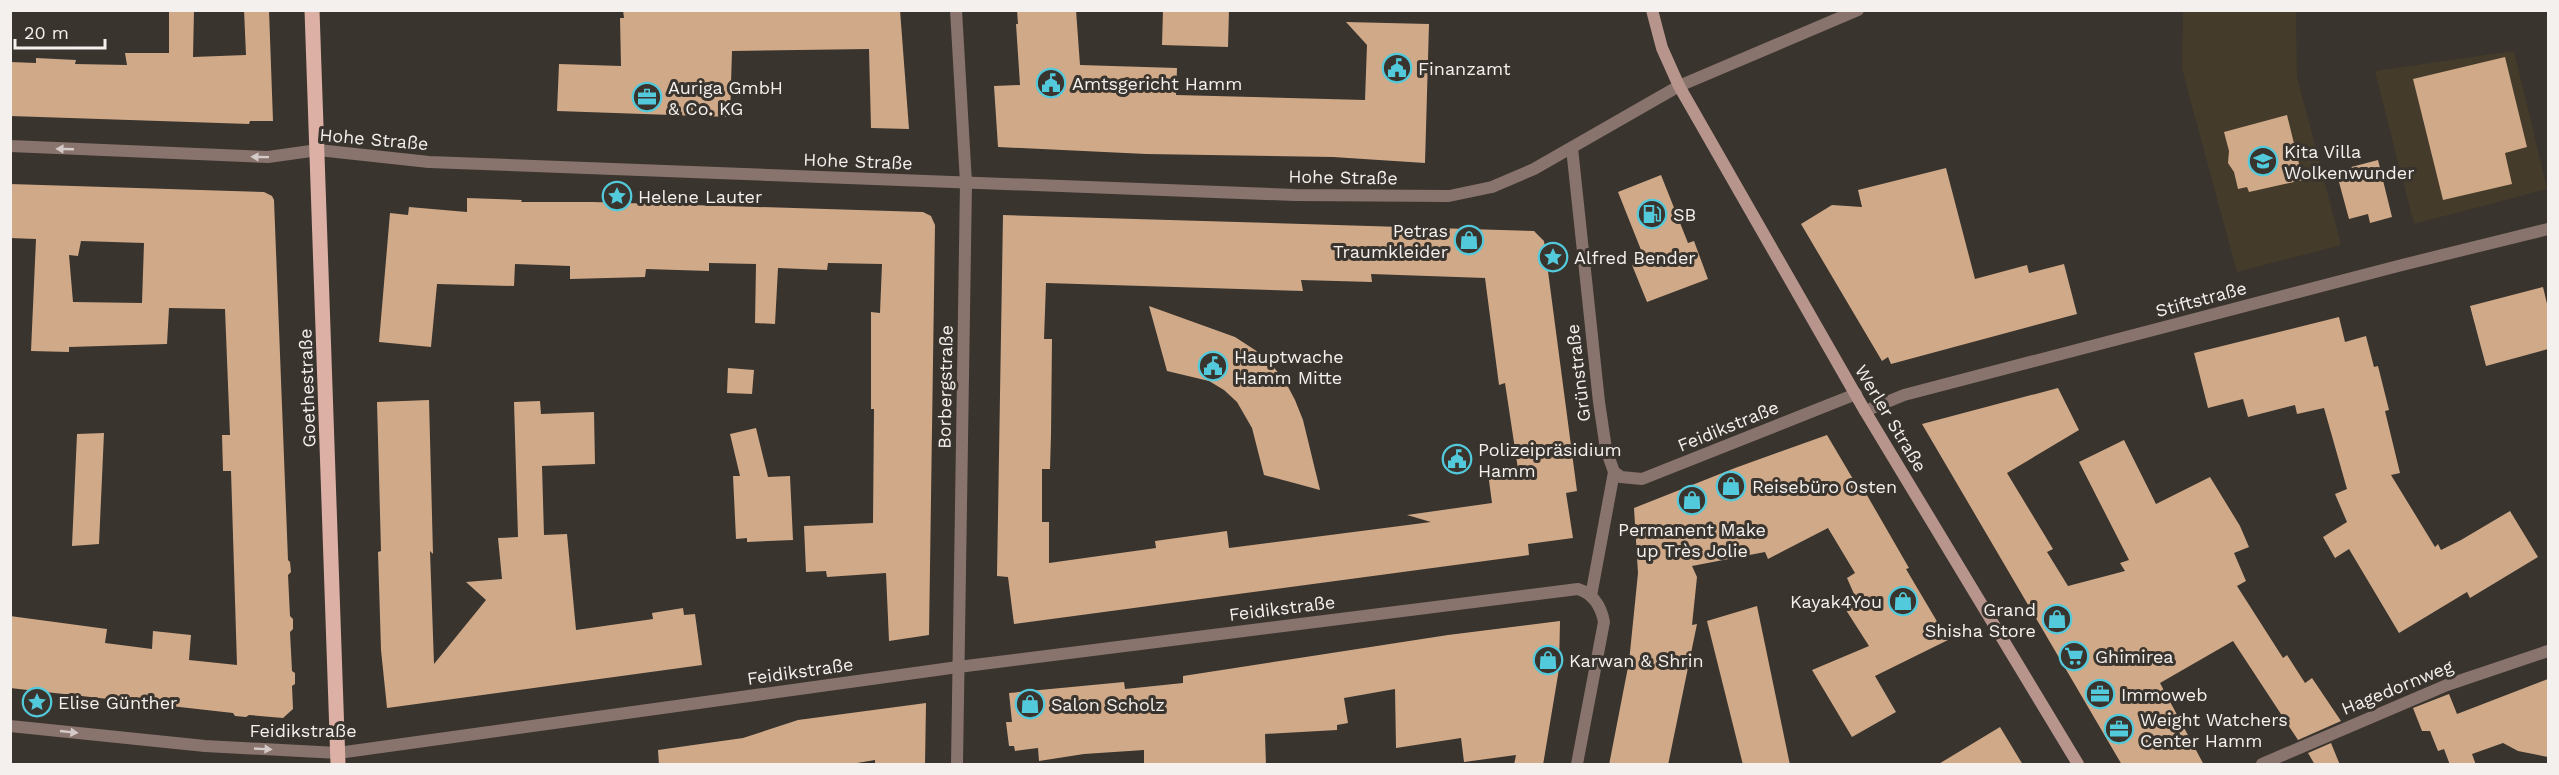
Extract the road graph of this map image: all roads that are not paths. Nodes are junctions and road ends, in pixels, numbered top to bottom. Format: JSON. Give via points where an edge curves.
{"nodes":[{"id":1,"x":312,"y":10,"type":"edge"},
{"id":2,"x":956,"y":10,"type":"edge"},
{"id":3,"x":1652,"y":10,"type":"edge"},
{"id":4,"x":1858,"y":10,"type":"edge"},
{"id":5,"x":1679,"y":86,"type":"junction"},
{"id":6,"x":10,"y":146,"type":"edge"},
{"id":7,"x":1572,"y":148,"type":"junction"},
{"id":8,"x":318,"y":150,"type":"junction"},
{"id":9,"x":966,"y":183,"type":"junction"},
{"id":10,"x":2548,"y":230,"type":"edge"},
{"id":11,"x":1856,"y":394,"type":"junction"},
{"id":12,"x":1865,"y":411,"type":"junction"},
{"id":13,"x":1614,"y":472,"type":"junction"},
{"id":14,"x":1591,"y":596,"type":"junction"},
{"id":15,"x":2548,"y":651,"type":"edge"},
{"id":16,"x":958,"y":667,"type":"junction"},
{"id":17,"x":10,"y":726,"type":"edge"},
{"id":18,"x":338,"y":759,"type":"edge"},
{"id":19,"x":957,"y":765,"type":"edge"},
{"id":20,"x":1577,"y":765,"type":"edge"},
{"id":21,"x":2078,"y":765,"type":"edge"},
{"id":22,"x":2262,"y":765,"type":"edge"}],
"edges":[{"from":1,"to":8,"type":"main road","name":"Goethestraße"},
{"from":2,"to":9,"type":"street","name":"Borbergstraße"},
{"from":3,"to":5,"type":"main road","name":"Werler Straße","via":[[1662,48]]},
{"from":4,"to":5,"type":"street","name":"Hohe Straße"},
{"from":5,"to":7,"type":"street","name":"Hohe Straße"},
{"from":5,"to":11,"type":"main road","name":"Werler Straße"},
{"from":8,"to":6,"type":"street","name":"Hohe Straße","one_way":true,"via":[[268,157]]},
{"from":7,"to":9,"type":"street","name":"Hohe Straße","via":[[1492,187],[1449,196],[1295,195]]},
{"from":7,"to":13,"type":"street","name":"Grünstraße","via":[[1599,402],[1606,449]]},
{"from":8,"to":9,"type":"street","name":"Hohe Straße","via":[[429,162]]},
{"from":8,"to":18,"type":"main road","name":"Goethestraße"},
{"from":9,"to":16,"type":"street","name":"Borbergstraße"},
{"from":10,"to":12,"type":"street","name":"Stiftstraße","via":[[1904,395]]},
{"from":11,"to":12,"type":"main road","name":"Werler Straße"},
{"from":11,"to":13,"type":"street","name":"Feidikstraße","via":[[1642,479],[1621,477]]},
{"from":12,"to":21,"type":"main road","name":"Werler Straße"},
{"from":13,"to":14,"type":"street","name":"Grünstraße"},
{"from":14,"to":16,"type":"street","name":"Feidikstraße","via":[[1572,590]]},
{"from":14,"to":20,"type":"street","via":[[1602,608],[1604,622]]},
{"from":15,"to":22,"type":"street","name":"Hagedornweg","via":[[2447,685]]},
{"from":16,"to":18,"type":"street","name":"Feidikstraße"},
{"from":16,"to":19,"type":"street","name":"Borbergstraße"},
{"from":17,"to":18,"type":"street","name":"Feidikstraße","one_way":true}]}
